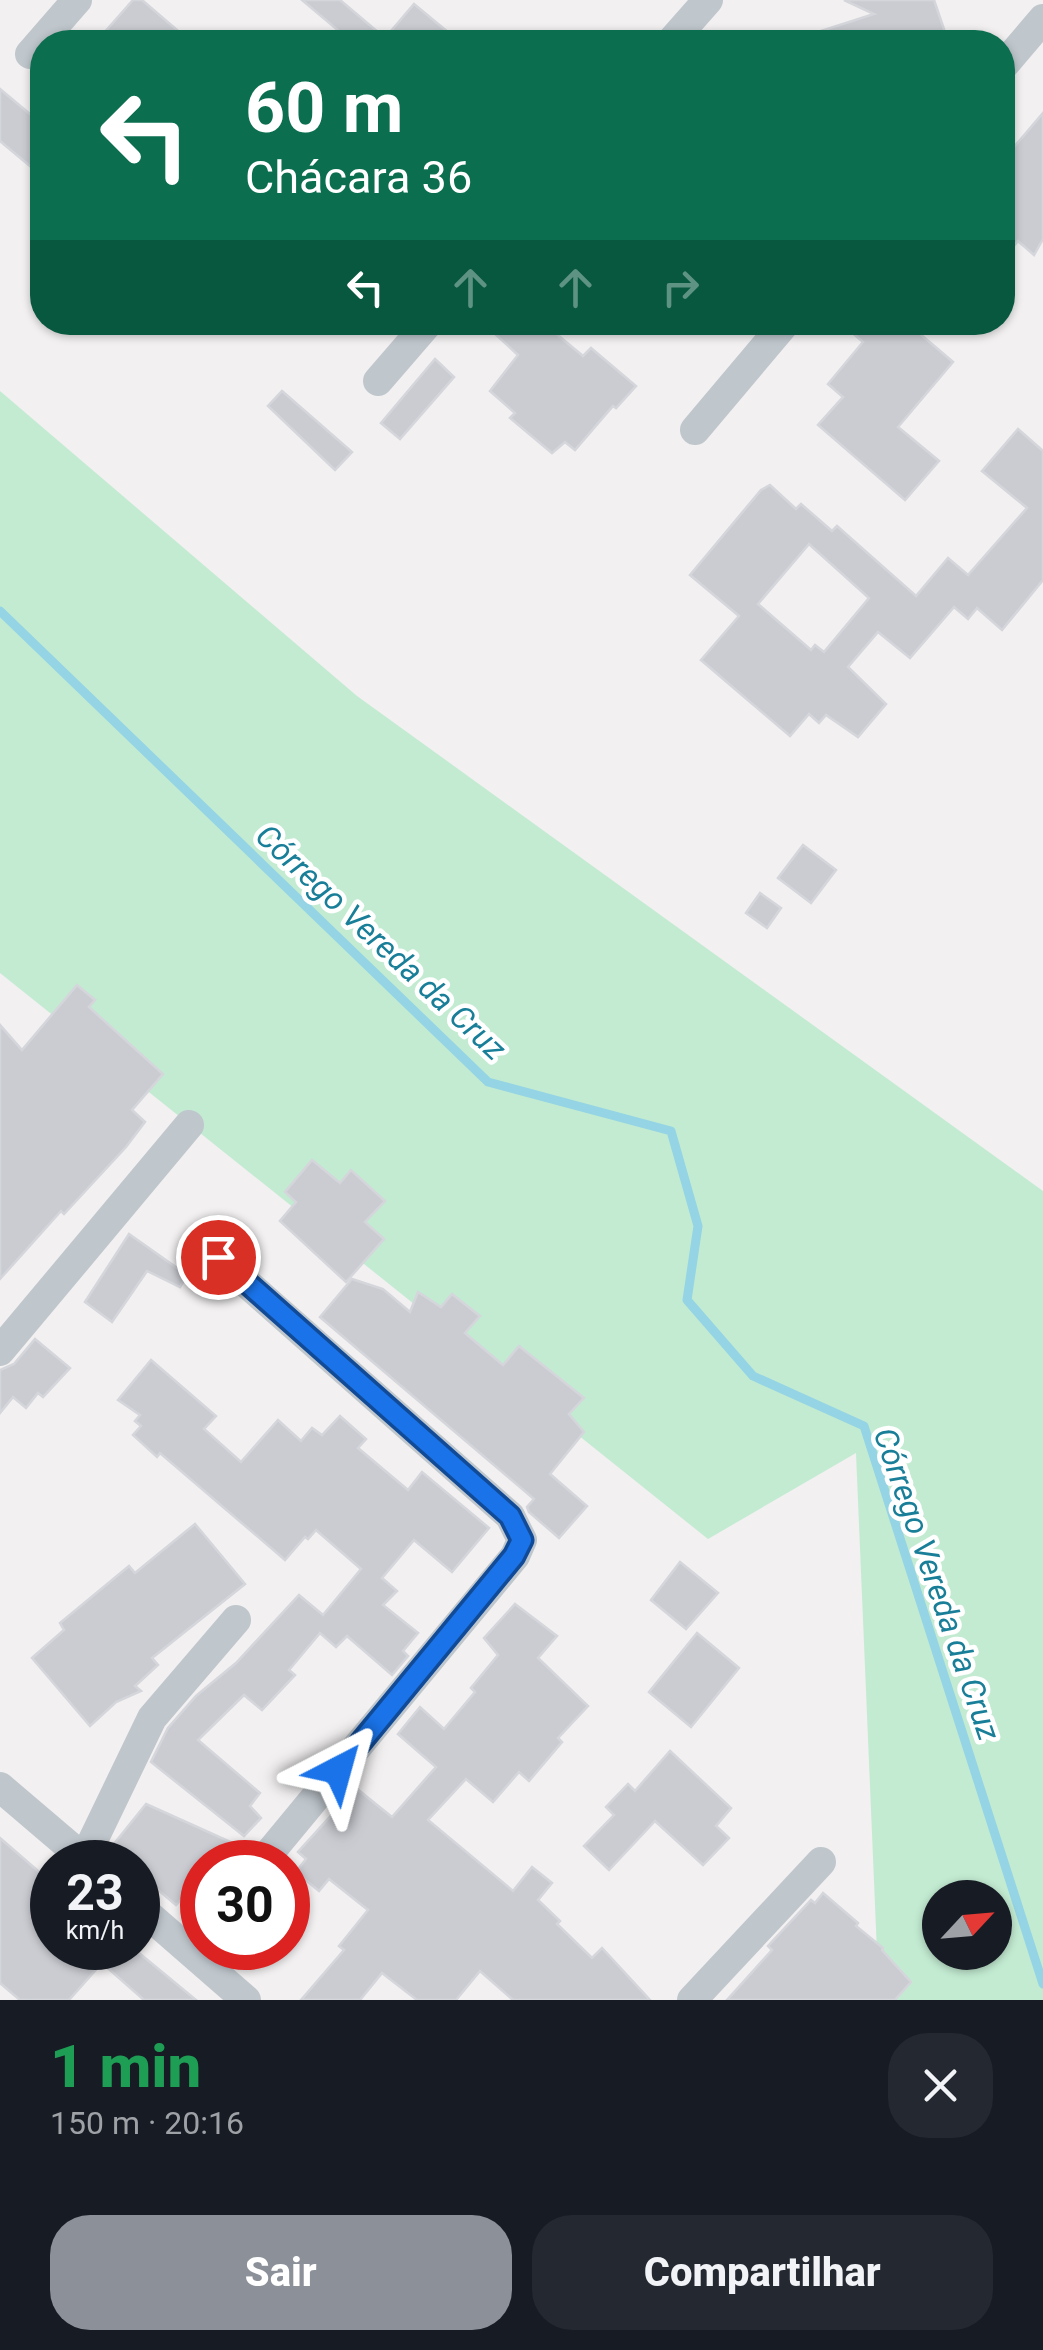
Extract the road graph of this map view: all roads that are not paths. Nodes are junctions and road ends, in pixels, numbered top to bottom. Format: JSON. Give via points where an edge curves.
{"nodes":[{"id":1,"x":77,"y":0,"type":"edge"},
{"id":2,"x":708,"y":0,"type":"edge"},
{"id":3,"x":1043,"y":19,"type":"edge"},
{"id":4,"x":51,"y":30,"type":"edge"},
{"id":5,"x":682,"y":30,"type":"edge"},
{"id":6,"x":1015,"y":52,"type":"edge"},
{"id":7,"x":418,"y":335,"type":"edge"},
{"id":8,"x":775,"y":335,"type":"edge"},
{"id":9,"x":378,"y":382,"type":"dead end"},
{"id":10,"x":696,"y":430,"type":"dead end"},
{"id":11,"x":190,"y":1126,"type":"dead end"},
{"id":12,"x":218,"y":1257,"type":"dead end"},
{"id":13,"x":0,"y":1351,"type":"edge"},
{"id":14,"x":236,"y":1620,"type":"dead end"},
{"id":15,"x":0,"y":1786,"type":"edge"},
{"id":16,"x":62,"y":1840,"type":"edge"},
{"id":17,"x":96,"y":1840,"type":"edge"},
{"id":18,"x":280,"y":1840,"type":"edge"},
{"id":19,"x":822,"y":1862,"type":"dead end"},
{"id":20,"x":219,"y":1970,"type":"edge"},
{"id":21,"x":246,"y":2000,"type":"edge"},
{"id":22,"x":692,"y":2000,"type":"edge"}],
"edges":[{"from":1,"to":4,"type":"street"},
{"from":2,"to":5,"type":"street"},
{"from":3,"to":6,"type":"street"},
{"from":7,"to":9,"type":"street"},
{"from":8,"to":10,"type":"street"},
{"from":11,"to":13,"type":"street"},
{"from":12,"to":18,"type":"street","via":[[510,1516],[522,1540]]},
{"from":14,"to":17,"type":"street","via":[[152,1718]]},
{"from":15,"to":16,"type":"street"},
{"from":19,"to":22,"type":"street"},
{"from":20,"to":21,"type":"street"}]}
